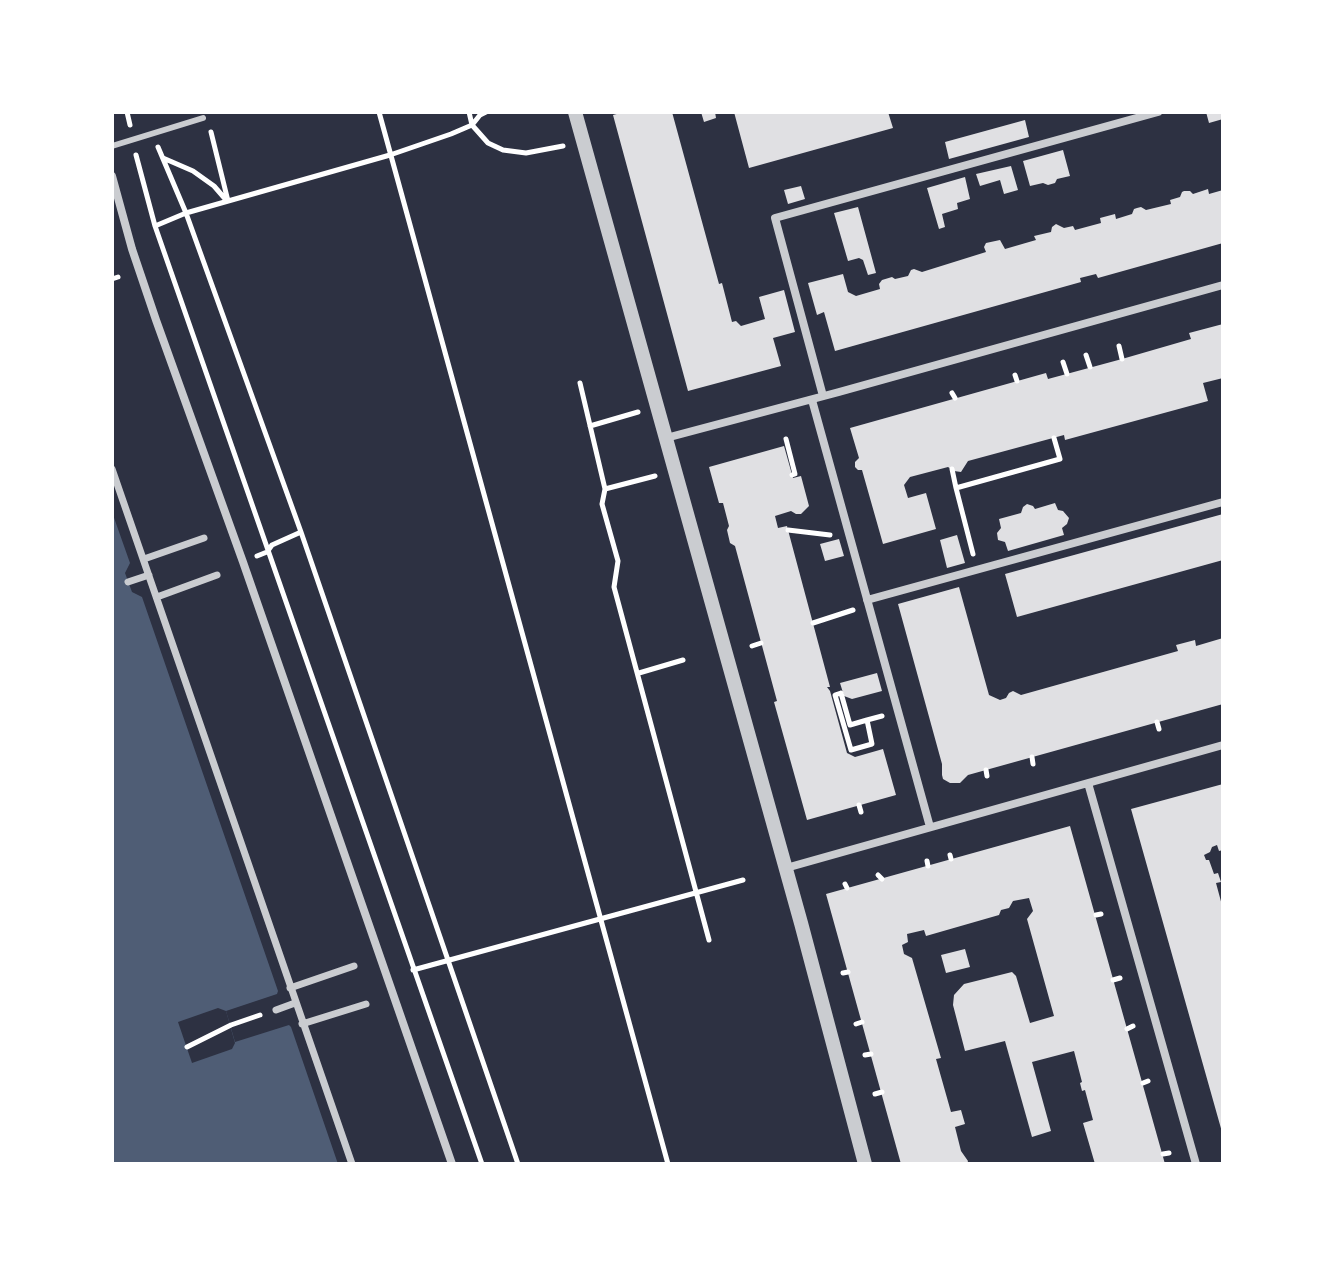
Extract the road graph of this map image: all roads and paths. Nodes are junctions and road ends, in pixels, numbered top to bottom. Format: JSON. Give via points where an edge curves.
{"nodes":[{"id":1,"x":127,"y":112,"type":"edge"},
{"id":2,"x":379,"y":112,"type":"edge"},
{"id":3,"x":469,"y":112,"type":"edge"},
{"id":4,"x":486,"y":112,"type":"edge"},
{"id":5,"x":575,"y":112,"type":"edge"},
{"id":6,"x":1158,"y":112,"type":"edge"},
{"id":7,"x":203,"y":118,"type":"joint"},
{"id":8,"x":472,"y":125,"type":"junction"},
{"id":9,"x":152,"y":134,"type":"junction"},
{"id":10,"x":132,"y":140,"type":"junction"},
{"id":11,"x":112,"y":146,"type":"edge"},
{"id":12,"x":544,"y":151,"type":"dead end"},
{"id":13,"x":390,"y":155,"type":"junction"},
{"id":14,"x":163,"y":158,"type":"junction"},
{"id":15,"x":112,"y":176,"type":"edge"},
{"id":16,"x":228,"y":201,"type":"junction"},
{"id":17,"x":186,"y":213,"type":"junction"},
{"id":18,"x":155,"y":226,"type":"junction"},
{"id":19,"x":1223,"y":285,"type":"edge"},
{"id":20,"x":1119,"y":346,"type":"dead end"},
{"id":21,"x":1086,"y":355,"type":"dead end"},
{"id":22,"x":1122,"y":359,"type":"dead end"},
{"id":23,"x":1063,"y":362,"type":"dead end"},
{"id":24,"x":1090,"y":367,"type":"dead end"},
{"id":25,"x":1067,"y":374,"type":"dead end"},
{"id":26,"x":580,"y":383,"type":"dead end"},
{"id":27,"x":823,"y":396,"type":"junction"},
{"id":28,"x":812,"y":400,"type":"junction"},
{"id":29,"x":617,"y":418,"type":"dead end"},
{"id":30,"x":590,"y":426,"type":"junction"},
{"id":31,"x":666,"y":438,"type":"junction"},
{"id":32,"x":1054,"y":438,"type":"dead end"},
{"id":33,"x":786,"y":439,"type":"dead end"},
{"id":34,"x":112,"y":469,"type":"edge"},
{"id":35,"x":952,"y":469,"type":"dead end"},
{"id":36,"x":792,"y":475,"type":"dead end"},
{"id":37,"x":634,"y":482,"type":"dead end"},
{"id":38,"x":956,"y":488,"type":"junction"},
{"id":39,"x":605,"y":489,"type":"junction"},
{"id":40,"x":1223,"y":502,"type":"edge"},
{"id":41,"x":788,"y":530,"type":"dead end"},
{"id":42,"x":838,"y":536,"type":"dead end"},
{"id":43,"x":204,"y":538,"type":"dead end"},
{"id":44,"x":144,"y":559,"type":"junction"},
{"id":45,"x":975,"y":560,"type":"dead end"},
{"id":46,"x":149,"y":575,"type":"junction"},
{"id":47,"x":217,"y":575,"type":"dead end"},
{"id":48,"x":128,"y":582,"type":"dead end"},
{"id":49,"x":157,"y":597,"type":"junction"},
{"id":50,"x":867,"y":600,"type":"junction"},
{"id":51,"x":858,"y":608,"type":"dead end"},
{"id":52,"x":813,"y":623,"type":"dead end"},
{"id":53,"x":761,"y":643,"type":"dead end"},
{"id":54,"x":752,"y":646,"type":"dead end"},
{"id":55,"x":683,"y":660,"type":"dead end"},
{"id":56,"x":639,"y":673,"type":"junction"},
{"id":57,"x":888,"y":714,"type":"dead end"},
{"id":58,"x":867,"y":720,"type":"junction"},
{"id":59,"x":1223,"y":745,"type":"edge"},
{"id":60,"x":859,"y":747,"type":"junction"},
{"id":61,"x":861,"y":755,"type":"dead end"},
{"id":62,"x":1088,"y":783,"type":"junction"},
{"id":63,"x":930,"y":827,"type":"junction"},
{"id":64,"x":786,"y":868,"type":"junction"},
{"id":65,"x":743,"y":880,"type":"dead end"},
{"id":66,"x":697,"y":892,"type":"junction"},
{"id":67,"x":601,"y":918,"type":"junction"},
{"id":68,"x":709,"y":940,"type":"dead end"},
{"id":69,"x":448,"y":959,"type":"junction"},
{"id":70,"x":354,"y":966,"type":"dead end"},
{"id":71,"x":413,"y":970,"type":"junction"},
{"id":72,"x":290,"y":988,"type":"junction"},
{"id":73,"x":295,"y":1003,"type":"junction"},
{"id":74,"x":366,"y":1004,"type":"dead end"},
{"id":75,"x":276,"y":1010,"type":"joint"},
{"id":76,"x":302,"y":1024,"type":"junction"},
{"id":77,"x":187,"y":1047,"type":"dead end"},
{"id":78,"x":352,"y":1164,"type":"edge"},
{"id":79,"x":452,"y":1164,"type":"edge"},
{"id":80,"x":482,"y":1164,"type":"edge"},
{"id":81,"x":518,"y":1164,"type":"edge"},
{"id":82,"x":668,"y":1164,"type":"edge"},
{"id":83,"x":865,"y":1164,"type":"edge"},
{"id":84,"x":1196,"y":1164,"type":"edge"}],
"edges":[{"from":1,"to":10,"type":"path"},
{"from":2,"to":13,"type":"path"},
{"from":3,"to":8,"type":"path"},
{"from":4,"to":8,"type":"path"},
{"from":5,"to":31,"type":"street"},
{"from":6,"to":27,"type":"street","via":[[775,218]]},
{"from":7,"to":9,"type":"lane"},
{"from":7,"to":16,"type":"path","via":[[212,133]]},
{"from":8,"to":12,"type":"path","via":[[503,150]]},
{"from":8,"to":13,"type":"path"},
{"from":9,"to":10,"type":"lane"},
{"from":9,"to":14,"type":"path"},
{"from":10,"to":11,"type":"lane"},
{"from":10,"to":18,"type":"path"},
{"from":13,"to":16,"type":"path"},
{"from":13,"to":67,"type":"path"},
{"from":14,"to":16,"type":"path","via":[[193,171]]},
{"from":14,"to":17,"type":"path"},
{"from":15,"to":79,"type":"street","via":[[156,320]]},
{"from":16,"to":17,"type":"path"},
{"from":17,"to":18,"type":"path"},
{"from":17,"to":69,"type":"path"},
{"from":18,"to":71,"type":"path"},
{"from":19,"to":27,"type":"street"},
{"from":20,"to":22,"type":"path"},
{"from":21,"to":24,"type":"path"},
{"from":23,"to":25,"type":"path"},
{"from":26,"to":30,"type":"path"},
{"from":27,"to":28,"type":"street"},
{"from":28,"to":31,"type":"street"},
{"from":28,"to":50,"type":"street"},
{"from":29,"to":30,"type":"path"},
{"from":30,"to":39,"type":"path"},
{"from":31,"to":64,"type":"street"},
{"from":32,"to":38,"type":"path","via":[[1060,459]]},
{"from":33,"to":36,"type":"path"},
{"from":34,"to":44,"type":"street"},
{"from":35,"to":38,"type":"path"},
{"from":37,"to":39,"type":"path"},
{"from":38,"to":45,"type":"path"},
{"from":39,"to":56,"type":"path","via":[[602,504],[618,561],[614,587]]},
{"from":40,"to":50,"type":"street"},
{"from":41,"to":42,"type":"path"},
{"from":43,"to":44,"type":"street"},
{"from":44,"to":46,"type":"street"},
{"from":46,"to":48,"type":"street"},
{"from":46,"to":49,"type":"street"},
{"from":47,"to":49,"type":"street"},
{"from":49,"to":72,"type":"street"},
{"from":50,"to":63,"type":"street"},
{"from":51,"to":52,"type":"path"},
{"from":53,"to":54,"type":"path"},
{"from":55,"to":56,"type":"path"},
{"from":56,"to":66,"type":"path"},
{"from":57,"to":58,"type":"path"},
{"from":58,"to":60,"type":"path","via":[[872,744]]},
{"from":58,"to":60,"type":"path","via":[[850,725],[841,693],[833,696],[851,750]]},
{"from":59,"to":62,"type":"street"},
{"from":60,"to":61,"type":"path"},
{"from":62,"to":63,"type":"street"},
{"from":62,"to":84,"type":"street"},
{"from":63,"to":64,"type":"street"},
{"from":64,"to":83,"type":"street"},
{"from":65,"to":66,"type":"path"},
{"from":66,"to":67,"type":"path"},
{"from":66,"to":68,"type":"path"},
{"from":67,"to":69,"type":"path"},
{"from":67,"to":82,"type":"path"},
{"from":69,"to":71,"type":"path"},
{"from":69,"to":81,"type":"path"},
{"from":70,"to":72,"type":"street"},
{"from":71,"to":80,"type":"path"},
{"from":72,"to":73,"type":"street"},
{"from":73,"to":75,"type":"street"},
{"from":73,"to":76,"type":"street"},
{"from":74,"to":76,"type":"street"},
{"from":75,"to":77,"type":"path"},
{"from":76,"to":78,"type":"street"}]}
